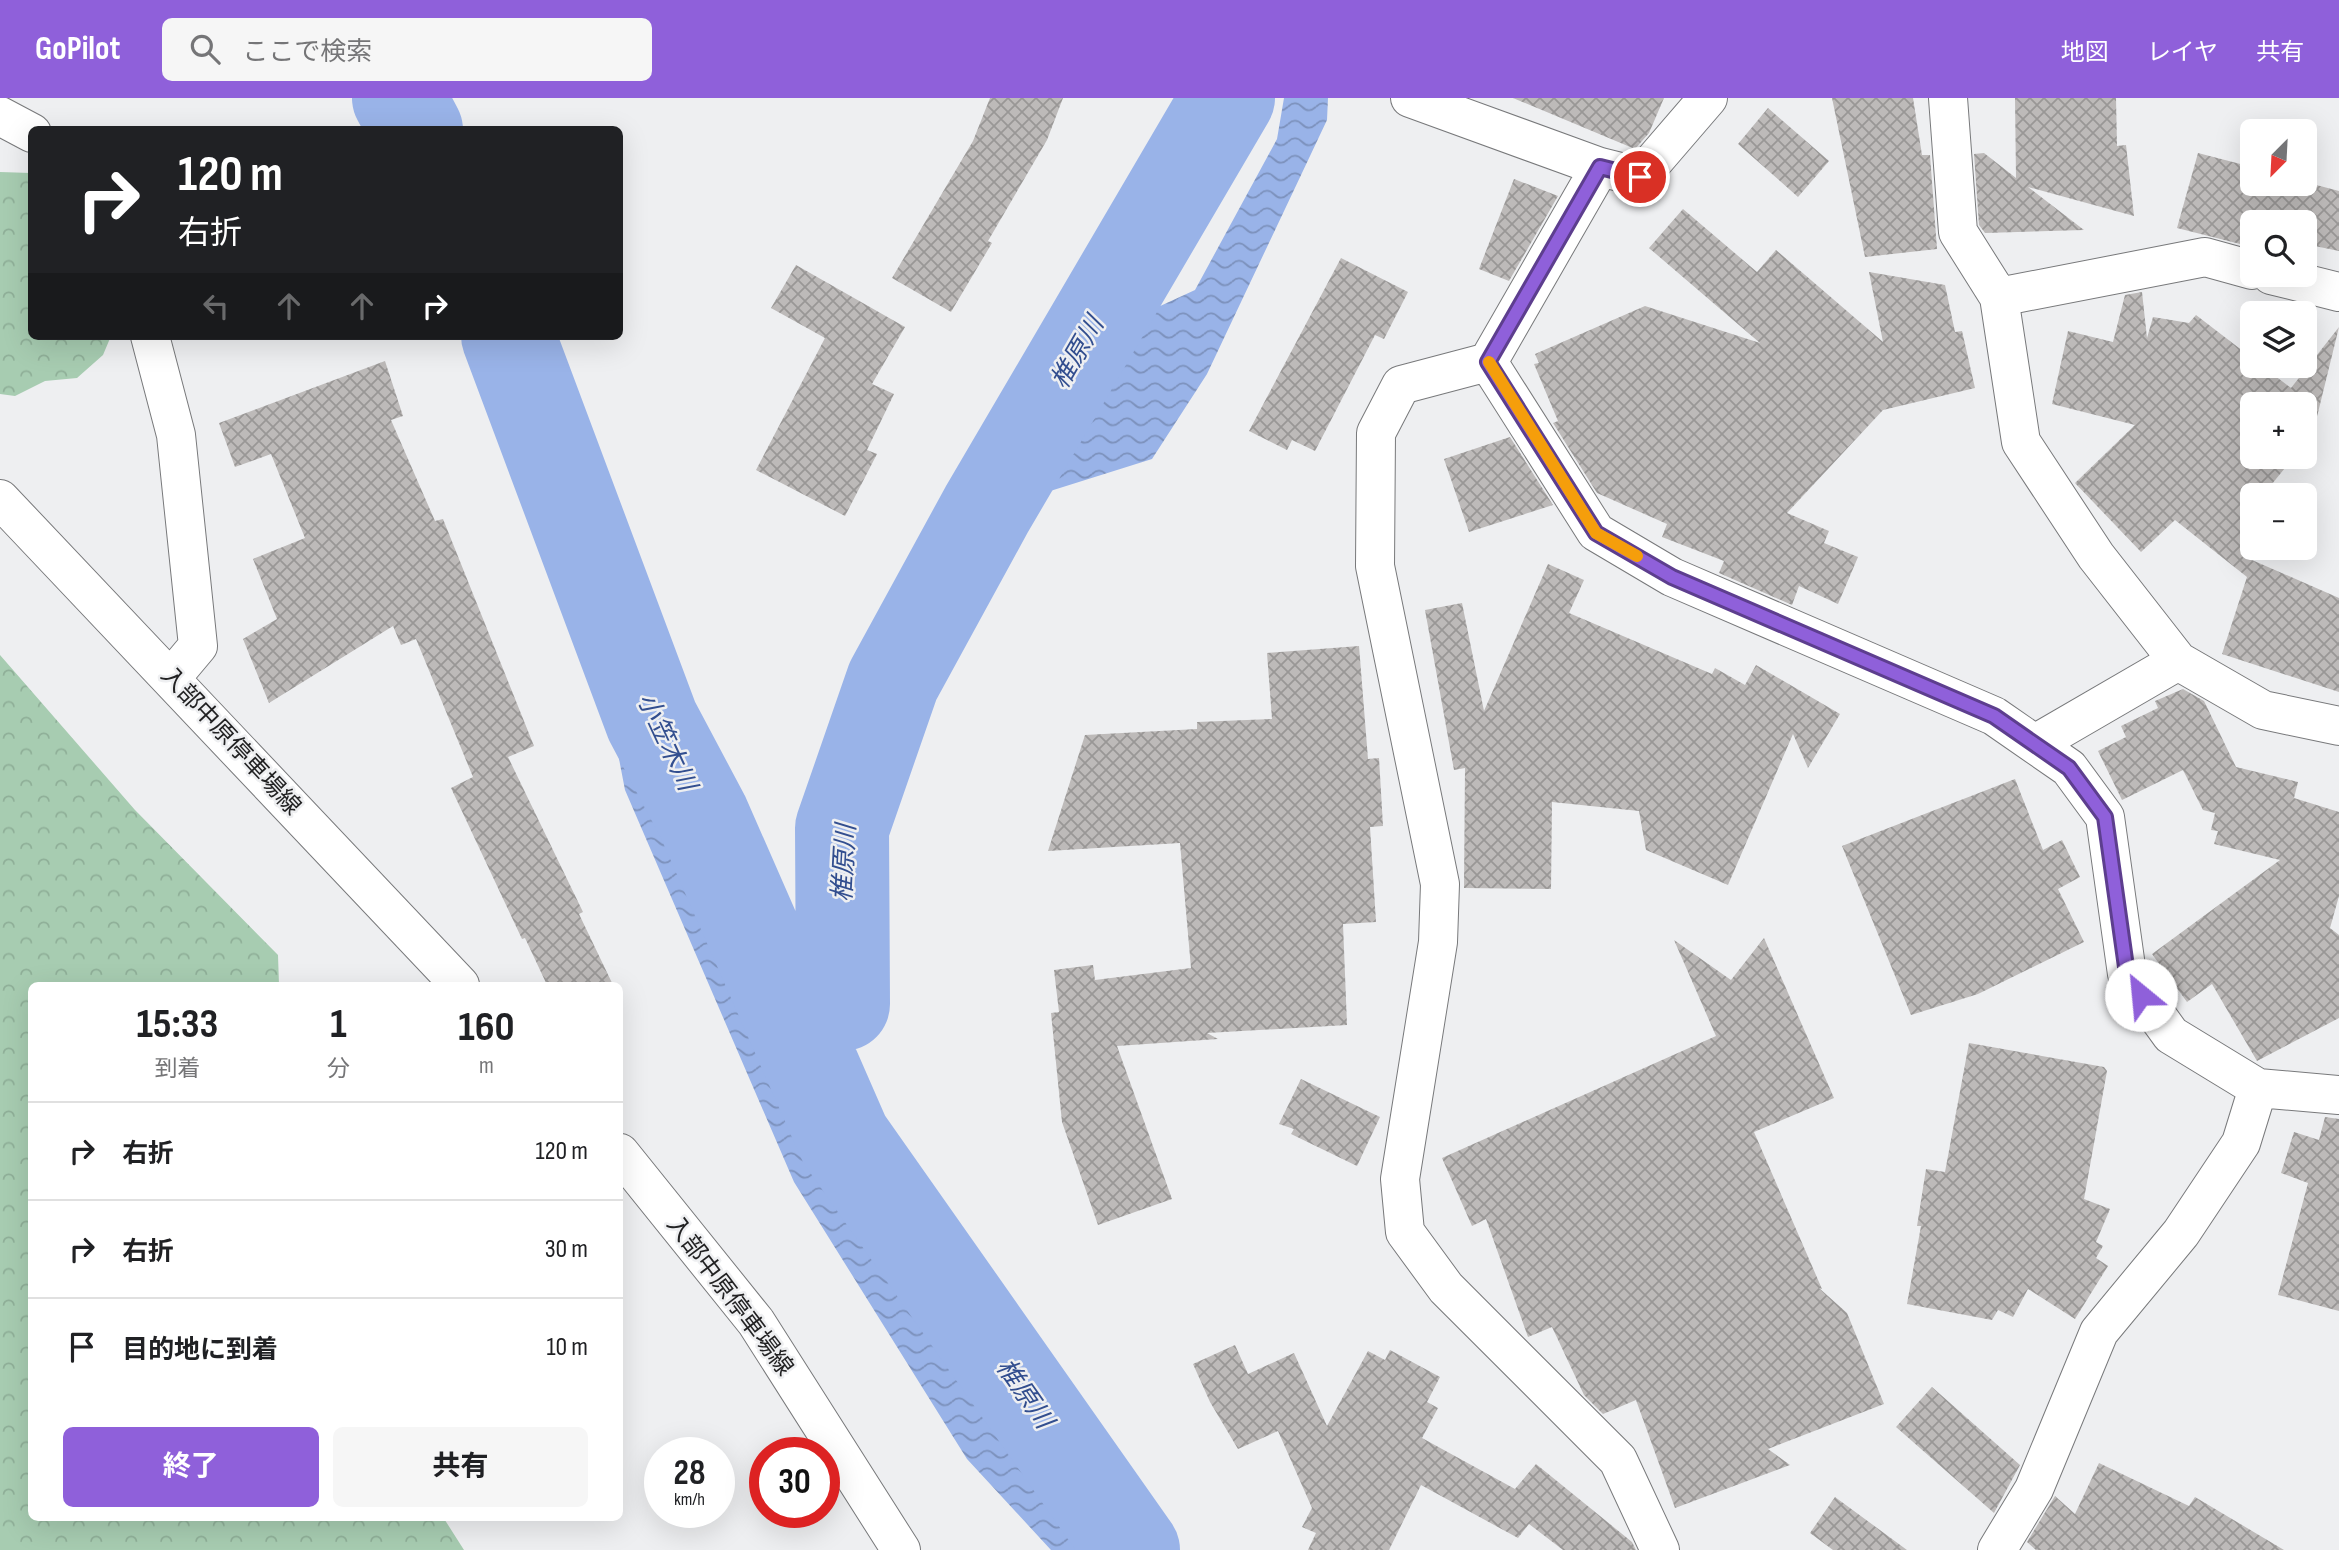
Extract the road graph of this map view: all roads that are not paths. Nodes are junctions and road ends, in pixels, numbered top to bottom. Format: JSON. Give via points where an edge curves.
{"nodes":[{"id":1,"x":1410,"y":98,"type":"edge"},
{"id":2,"x":1708,"y":98,"type":"edge"},
{"id":3,"x":1948,"y":98,"type":"edge"},
{"id":4,"x":0,"y":116,"type":"edge"},
{"id":5,"x":28,"y":131,"type":"edge"},
{"id":6,"x":1600,"y":167,"type":"junction"},
{"id":7,"x":2240,"y":267,"type":"edge"},
{"id":8,"x":2317,"y":286,"type":"edge"},
{"id":9,"x":2339,"y":292,"type":"edge"},
{"id":10,"x":1999,"y":297,"type":"junction"},
{"id":11,"x":151,"y":340,"type":"edge"},
{"id":12,"x":1488,"y":362,"type":"junction"},
{"id":13,"x":0,"y":499,"type":"edge"},
{"id":14,"x":2178,"y":660,"type":"junction"},
{"id":15,"x":172,"y":677,"type":"junction"},
{"id":16,"x":2339,"y":726,"type":"edge"},
{"id":17,"x":2035,"y":744,"type":"junction"},
{"id":18,"x":457,"y":982,"type":"edge"},
{"id":19,"x":2258,"y":1088,"type":"junction"},
{"id":20,"x":2339,"y":1095,"type":"edge"},
{"id":21,"x":623,"y":1157,"type":"edge"},
{"id":22,"x":901,"y":1550,"type":"edge"},
{"id":23,"x":1660,"y":1550,"type":"edge"},
{"id":24,"x":1997,"y":1550,"type":"edge"}],
"edges":[{"from":1,"to":6,"type":"street"},
{"from":2,"to":6,"type":"street","via":[[1640,177]]},
{"from":3,"to":10,"type":"street","via":[[1958,232]]},
{"from":4,"to":5,"type":"street"},
{"from":6,"to":12,"type":"street"},
{"from":7,"to":10,"type":"street","via":[[2205,257]]},
{"from":8,"to":9,"type":"street"},
{"from":10,"to":14,"type":"street","via":[[2021,442],[2096,556]]},
{"from":11,"to":15,"type":"street","via":[[176,435],[198,646]]},
{"from":12,"to":17,"type":"street","via":[[1596,533],[1672,577],[1994,716]]},
{"from":12,"to":23,"type":"street","via":[[1401,385],[1376,433],[1375,566],[1440,884],[1438,942],[1400,1179],[1405,1233],[1447,1288],[1618,1460]]},
{"from":13,"to":15,"type":"street","name":"入部中原停車場線"},
{"from":14,"to":16,"type":"street","via":[[2263,710]]},
{"from":14,"to":17,"type":"street"},
{"from":15,"to":18,"type":"street","name":"入部中原停車場線"},
{"from":17,"to":19,"type":"street","via":[[2069,768],[2105,817],[2127,974],[2171,1035]]},
{"from":19,"to":20,"type":"street"},
{"from":19,"to":24,"type":"street","via":[[2241,1143],[2181,1233],[2099,1332],[2034,1489]]},
{"from":21,"to":22,"type":"street","name":"入部中原停車場線","via":[[756,1322]]}]}
